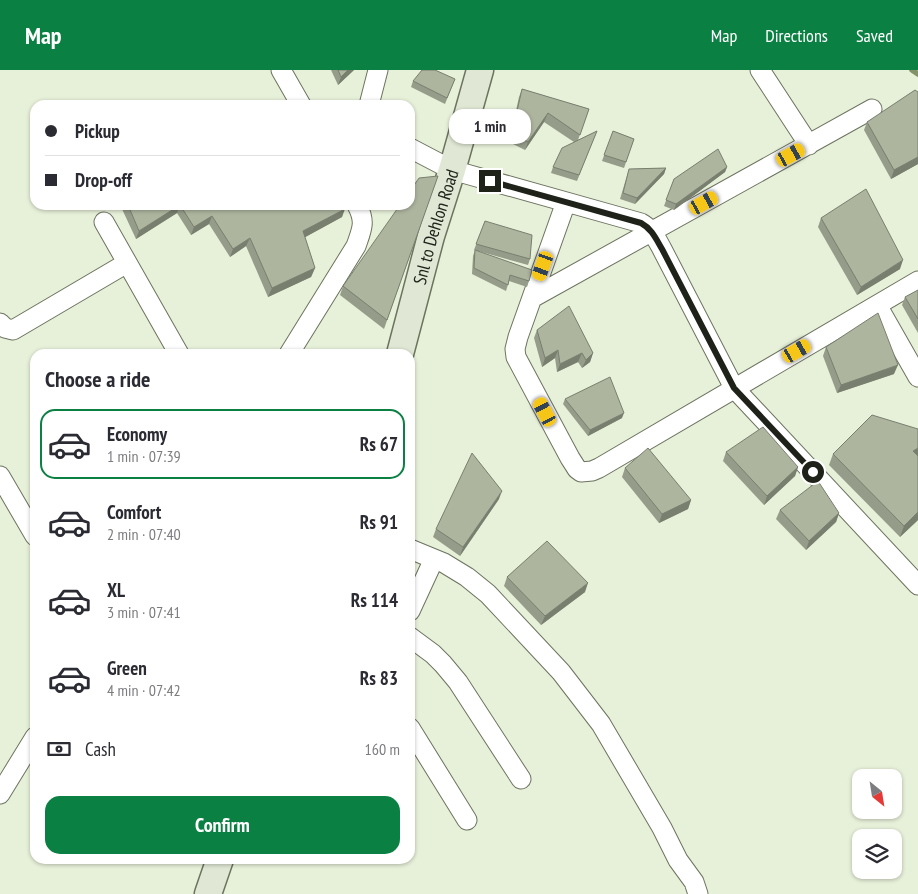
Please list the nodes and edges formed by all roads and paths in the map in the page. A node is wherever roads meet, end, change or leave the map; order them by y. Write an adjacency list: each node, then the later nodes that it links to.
1 (281, 70): 5 (street)
2 (378, 70): 6 (street)
3 (480, 70): 10 (street, Snl to Dehlon Road)
4 (760, 70): 8 (street)
5 (298, 100)
6 (370, 100)
7 (872, 110): 8 (street)
8 (809, 145): 14 (street)
9 (415, 151): 10 (street)
10 (452, 170): 11 (street); 22 (street, Snl to Dehlon Road)
11 (566, 202): 14 (street); 17 (street)
12 (360, 210): 21 (street)
13 (104, 222): 15 (street)
14 (652, 232): 17 (street); 24 (street)
15 (127, 263): 19 (street); 20 (street)
16 (918, 281): 18 (street)
17 (532, 298): 24 (street)
18 (877, 305): 23 (street); 24 (street)
19 (0, 323)
20 (176, 349)
21 (292, 349)
22 (401, 349)
23 (918, 377)
24 (734, 388): 29 (street)
25 (0, 476): 26 (street)
26 (30, 527)
27 (415, 552): 28 (street)
28 (434, 559): 30 (street); 39 (street)
29 (918, 585)
30 (415, 600)
31 (415, 641): 34 (street)
32 (415, 736): 36 (street)
33 (30, 745): 35 (street)
34 (521, 779)
35 (0, 794)
36 (467, 820)
37 (218, 864): 38 (street)
38 (208, 894)
39 (698, 894)

